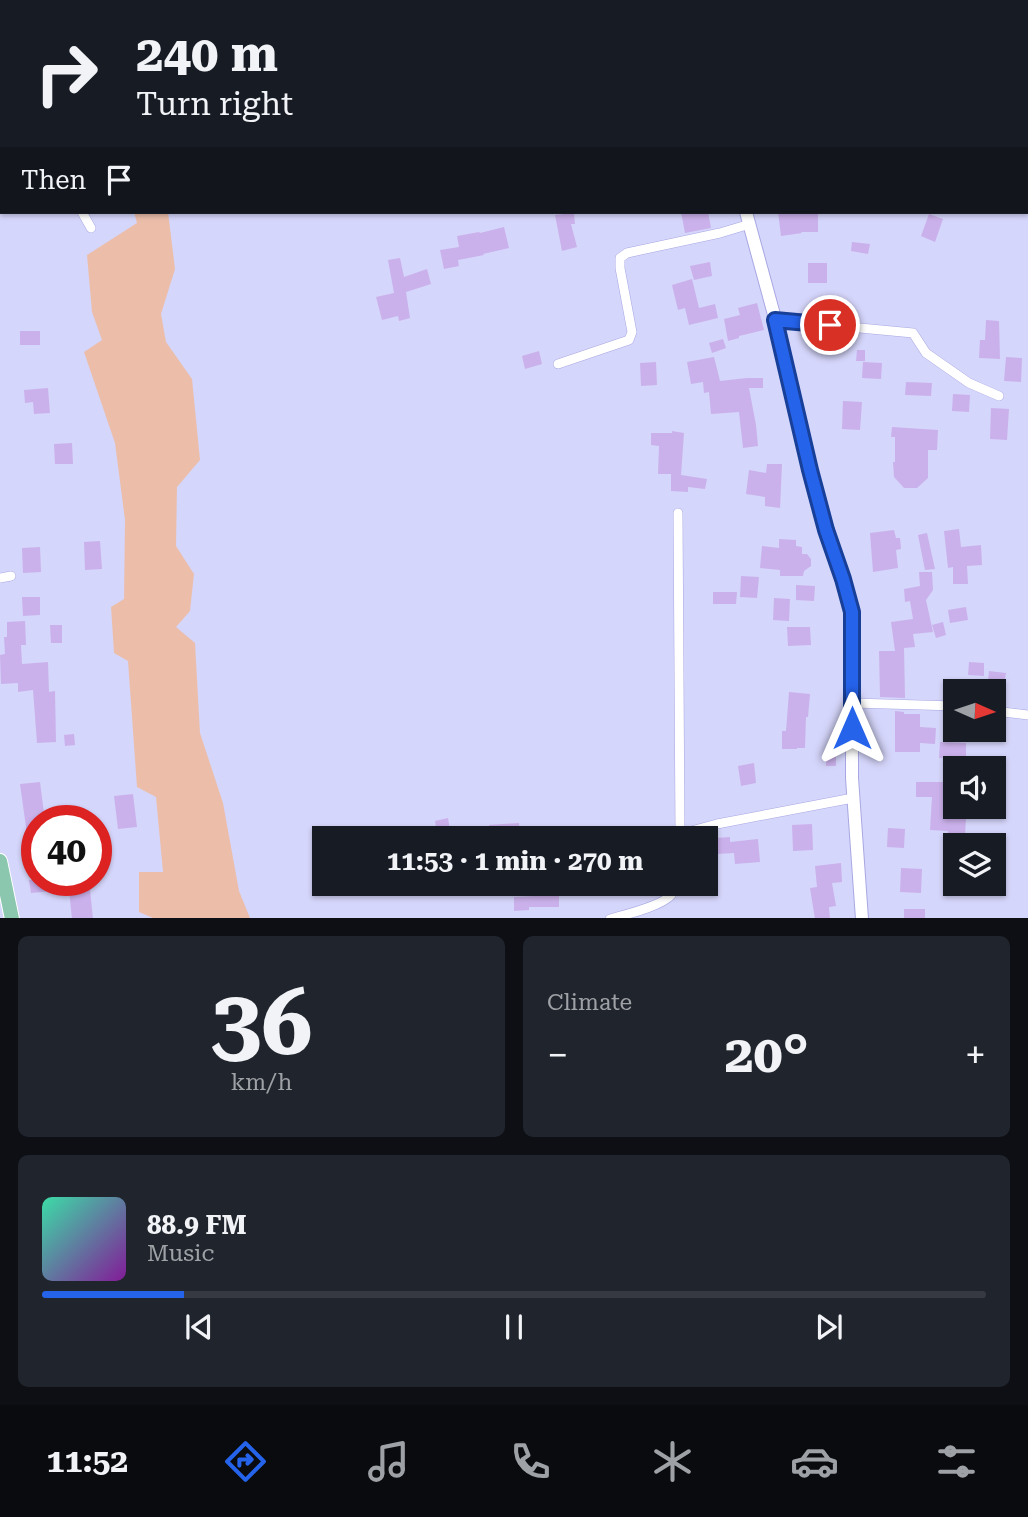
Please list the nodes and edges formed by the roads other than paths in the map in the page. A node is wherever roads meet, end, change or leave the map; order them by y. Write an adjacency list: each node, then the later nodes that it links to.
1 (83, 214): 3 (street)
2 (748, 218): 4 (street); 5 (street)
3 (91, 228)
4 (775, 320): 6 (street); 10 (street)
5 (558, 364)
6 (999, 396)
7 (678, 513): 15 (street)
8 (11, 576): 9 (street)
9 (0, 578)
10 (852, 703): 11 (street); 14 (street)
11 (943, 706)
12 (1006, 712): 13 (street)
13 (1028, 715)
14 (853, 798): 16 (street); 21 (street)
15 (680, 826)
16 (711, 826)
17 (0, 861): 20 (main road)
18 (670, 896): 19 (street)
19 (625, 917)
20 (12, 918)
21 (862, 918)

